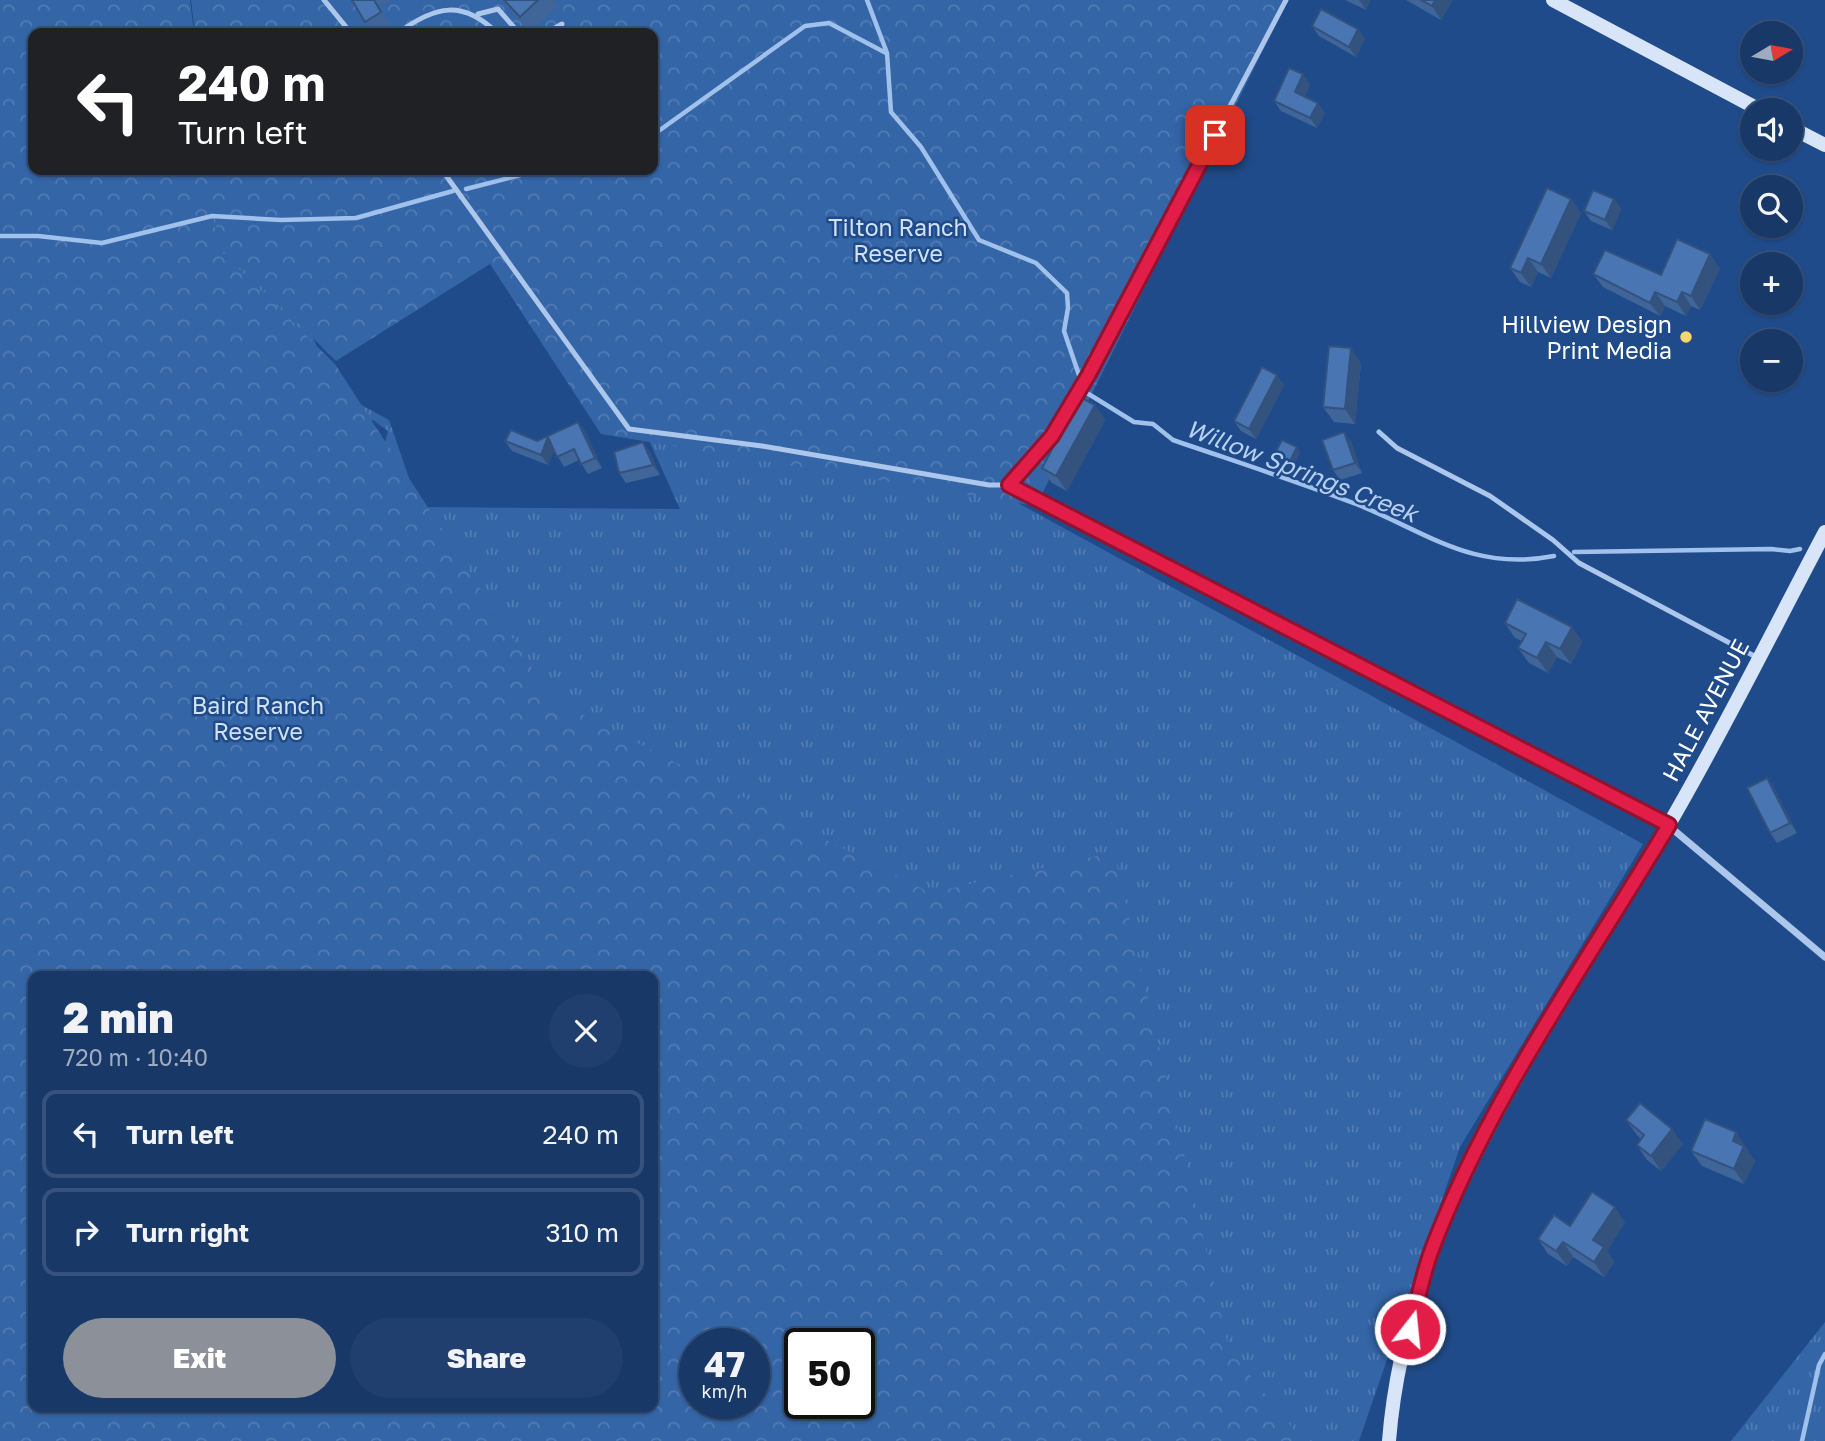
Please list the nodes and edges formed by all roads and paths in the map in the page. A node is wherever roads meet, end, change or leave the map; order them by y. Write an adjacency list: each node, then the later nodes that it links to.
1 (324, 0): 6 (lane)
2 (1286, 0): 16 (lane)
3 (1553, 0): 11 (main road)
4 (478, 14): 7 (lane); 8 (lane); 9 (lane)
5 (562, 24): 10 (lane)
6 (347, 28)
7 (405, 28)
8 (494, 28)
9 (515, 28)
10 (555, 28)
11 (1740, 99)
12 (1803, 134): 13 (main road)
13 (1825, 145)
14 (446, 175): 16 (lane)
15 (1379, 432): 18 (lane)
16 (1009, 485): 19 (lane)
17 (1825, 533): 18 (main road, HALE AVENUE)
18 (1758, 659): 19 (main road, HALE AVENUE)
19 (1669, 825): 20 (street); 21 (main road, HALE AVENUE)
20 (1825, 957)
21 (1389, 1441)

